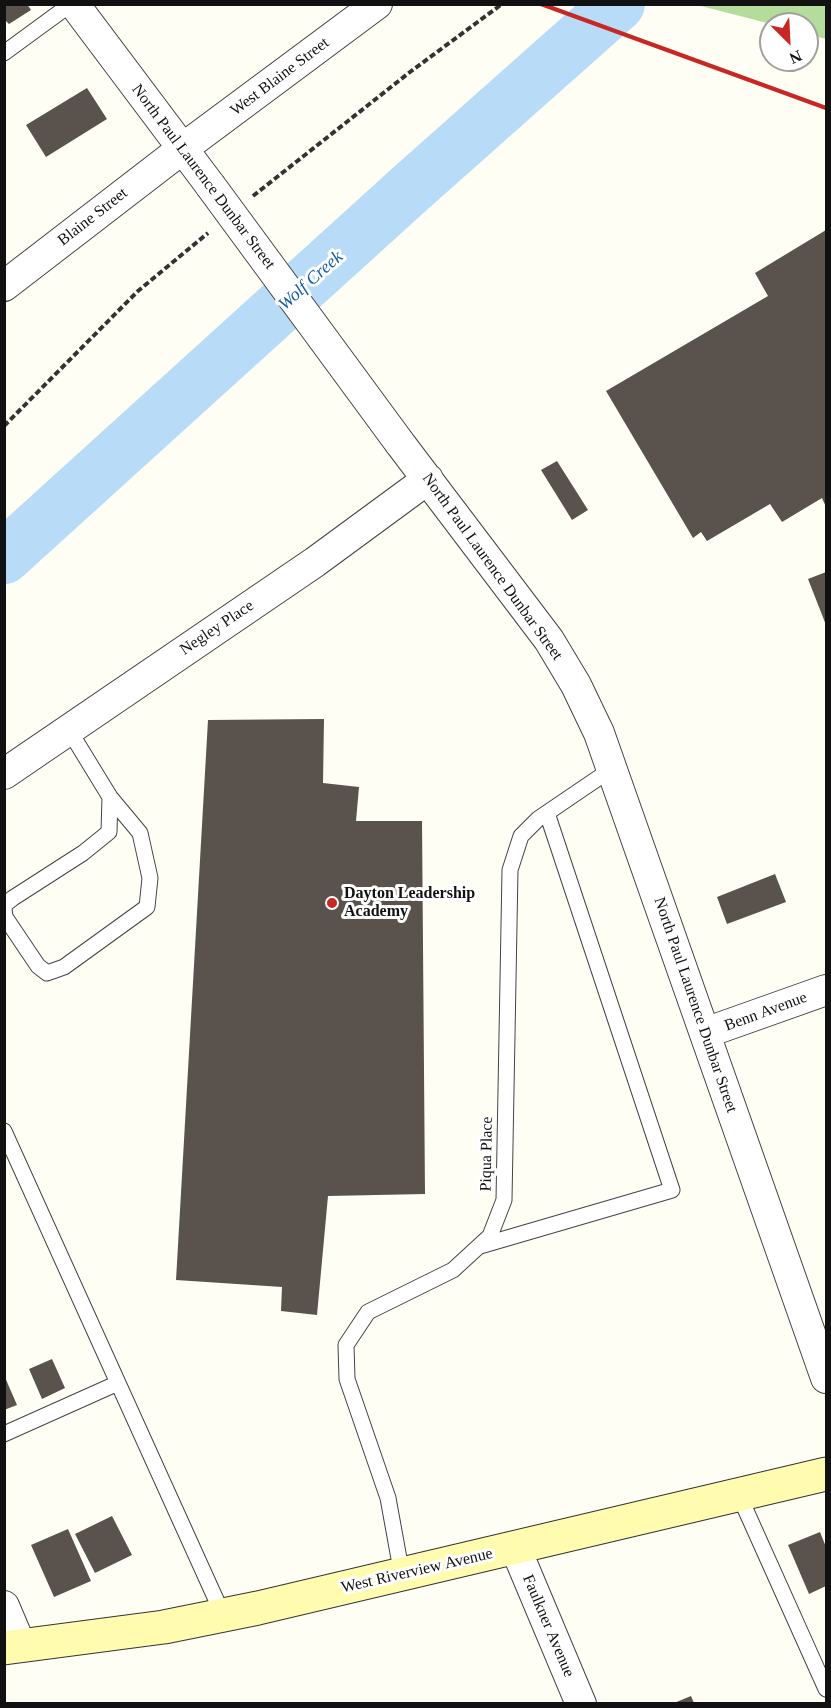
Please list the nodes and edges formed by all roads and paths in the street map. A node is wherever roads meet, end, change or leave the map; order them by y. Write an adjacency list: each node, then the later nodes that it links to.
1 (73, 4): 3 (lane); 4 (street, North Paul Laurence Dunbar Street)
2 (377, 4): 4 (street, West Blaine Street)
3 (4, 53)
4 (182, 149): 5 (street, Blaine Street); 6 (street, North Paul Laurence Dunbar Street, bridge)
5 (4, 286)
6 (428, 479): 7 (street, Negley Place); 8 (street, North Paul Laurence Dunbar Street)
7 (69, 730): 9 (street, Negley Place); 10 (lane)
8 (613, 768): 11 (lane, Piqua Place); 14 (street, North Paul Laurence Dunbar Street)
9 (4, 774)
10 (110, 797): 12 (lane); 12 (lane)
11 (547, 813): 16 (lane, Piqua Place); 16 (lane)
12 (4, 907)
13 (826, 990): 14 (street, Benn Avenue)
14 (705, 1033): 17 (street, North Paul Laurence Dunbar Street)
15 (4, 1131): 18 (lane)
16 (478, 1247): 23 (lane, Piqua Place)
17 (826, 1377)
18 (118, 1383): 19 (lane); 25 (lane)
19 (4, 1434)
20 (826, 1474): 21 (street, West Riverview Avenue)
21 (739, 1495): 22 (street, West Riverview Avenue); 27 (lane)
22 (515, 1547): 23 (street, West Riverview Avenue); 28 (street, Faulkner Avenue)
23 (402, 1575): 25 (street, West Riverview Avenue)
24 (4, 1606): 26 (street)
25 (223, 1615): 26 (street, West Riverview Avenue)
26 (13, 1647)
27 (826, 1689)
28 (581, 1704)

